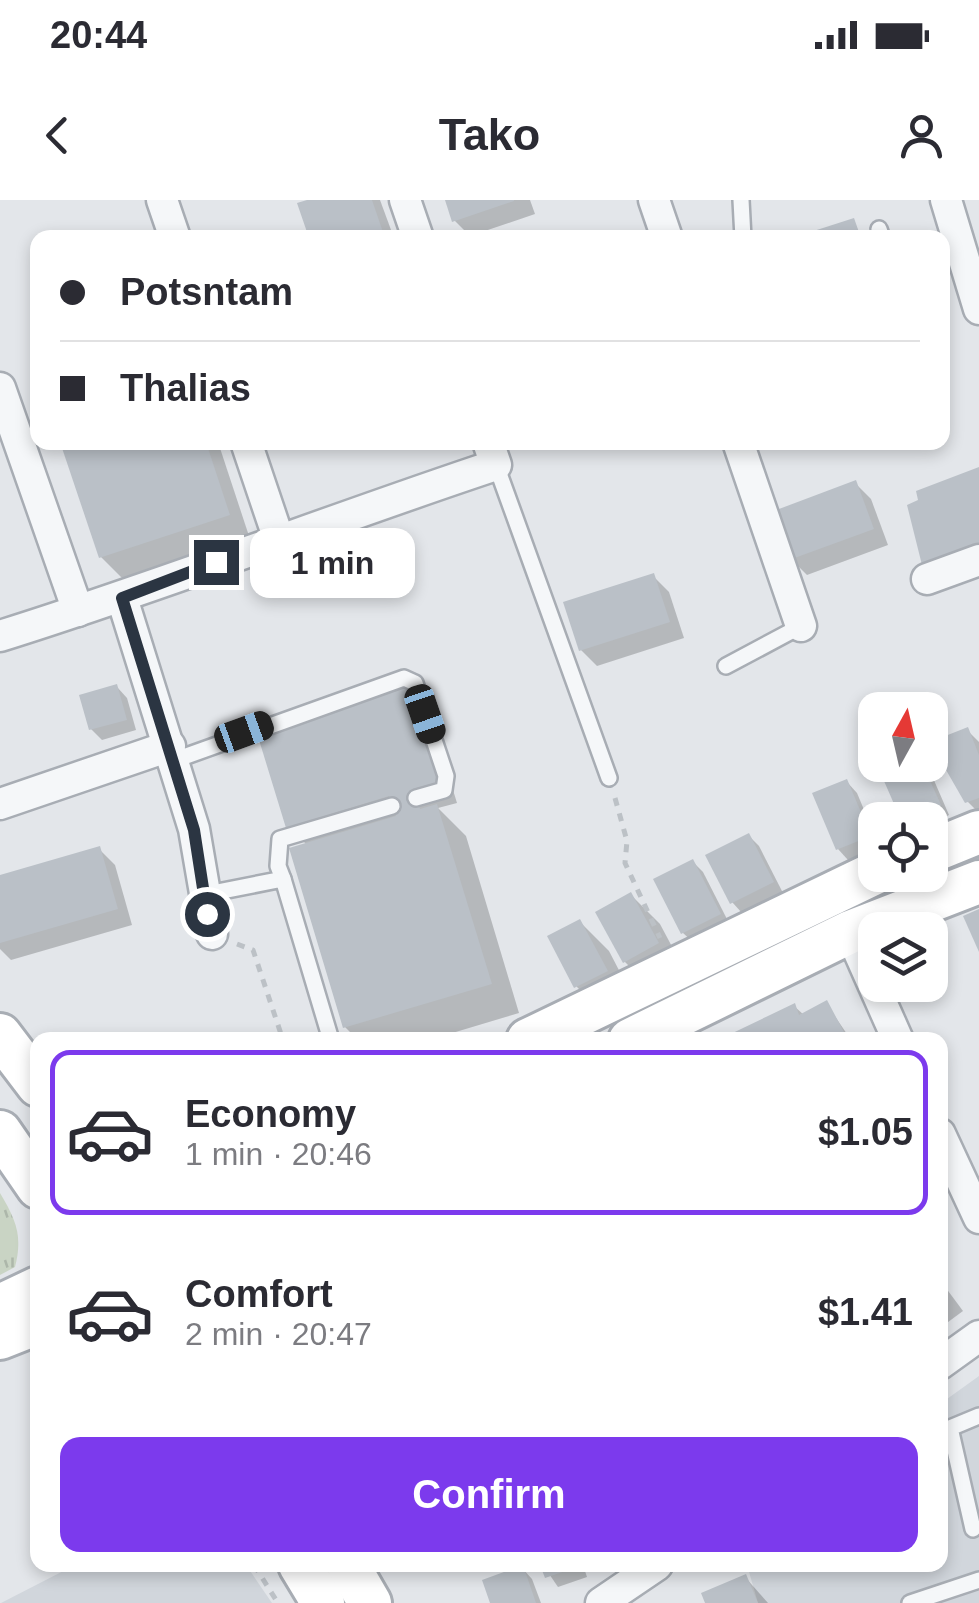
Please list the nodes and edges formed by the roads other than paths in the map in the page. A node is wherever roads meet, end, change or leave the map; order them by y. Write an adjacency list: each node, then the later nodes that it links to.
1 (162, 200): 6 (street)
2 (405, 200): 7 (street)
3 (654, 200): 8 (street)
4 (741, 200): 9 (lane)
5 (946, 200): 10 (street)
6 (172, 230)
7 (415, 230)
8 (664, 230)
9 (743, 230)
10 (979, 308)
11 (0, 388): 19 (street)
12 (249, 450): 15 (street)
13 (741, 450): 20 (street)
14 (492, 454): 15 (street); 24 (lane)
15 (278, 537): 18 (street)
16 (979, 560): 17 (street)
17 (927, 579)
18 (122, 598): 19 (street); 23 (street)
19 (78, 612): 21 (street)
20 (801, 626): 22 (lane)
21 (0, 636)
22 (726, 666)
23 (172, 753): 25 (lane); 26 (street); 33 (street)
24 (609, 778)
25 (416, 798)
26 (0, 804)
27 (392, 806): 30 (lane)
28 (979, 832): 29 (main road)
29 (948, 845)
30 (283, 879): 33 (lane); 36 (lane)
31 (858, 881): 37 (main road)
32 (979, 882): 34 (main road)
33 (202, 895): 35 (street)
34 (850, 932): 38 (main road); 39 (street)
35 (212, 934)
36 (329, 1032)
37 (544, 1032)
38 (646, 1032)
39 (894, 1032)
40 (0, 1035): 41 (main road)
41 (30, 1074)
42 (0, 1132): 44 (main road)
43 (948, 1151): 45 (street)
44 (30, 1175)
45 (979, 1218)
46 (30, 1292): 47 (main road)
47 (0, 1306)
48 (30, 1326): 50 (main road)
49 (979, 1336): 51 (street)
50 (0, 1338)
51 (948, 1358)
52 (979, 1416): 53 (lane)
53 (972, 1529)
54 (304, 1572): 58 (main road)
55 (352, 1572): 59 (main road)
56 (979, 1580): 61 (lane)
57 (650, 1581): 60 (street)
58 (323, 1603)
59 (370, 1603)
60 (601, 1603)
61 (910, 1603)

